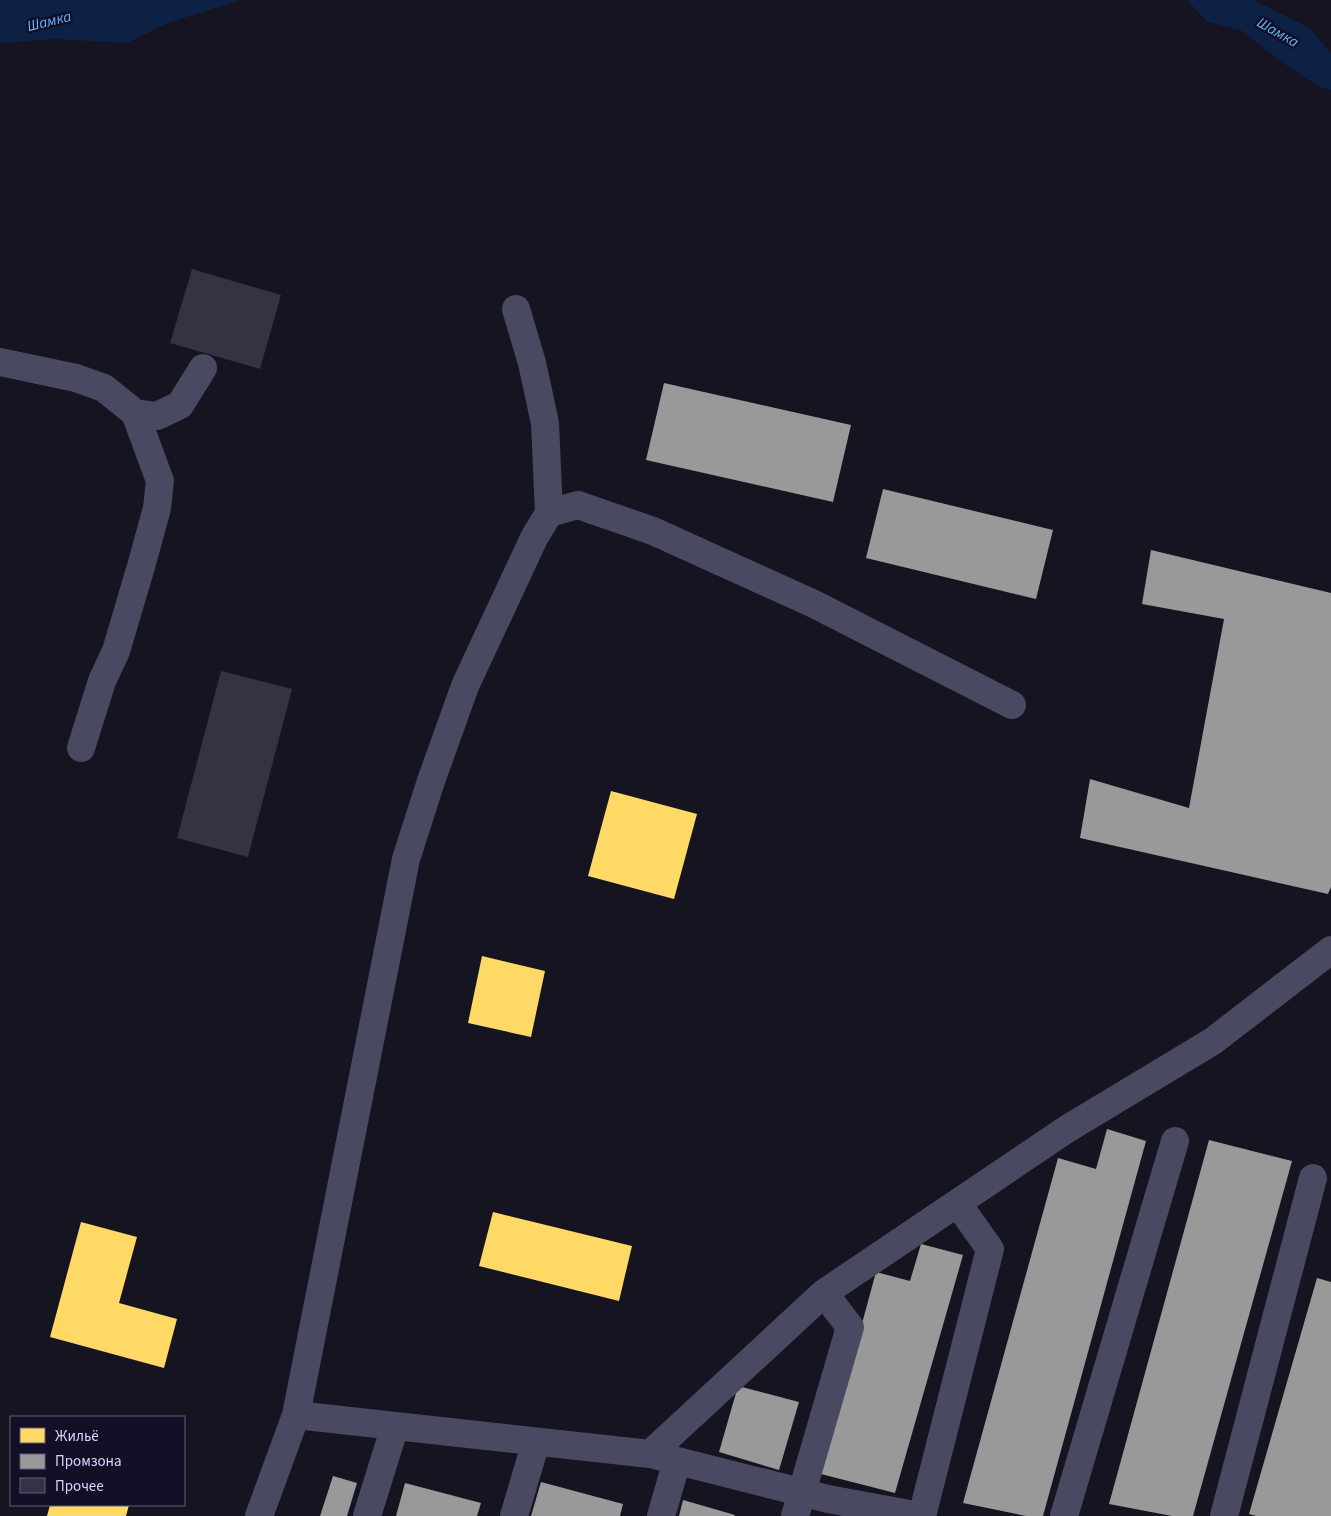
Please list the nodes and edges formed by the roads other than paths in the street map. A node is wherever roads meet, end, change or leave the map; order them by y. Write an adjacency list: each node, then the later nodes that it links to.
1 (516, 310): 5 (lane)
2 (0, 362): 4 (lane)
3 (203, 368): 4 (lane)
4 (135, 413): 7 (lane)
5 (550, 513): 6 (lane); 13 (lane)
6 (1012, 705)
7 (81, 748)
8 (1331, 950): 11 (lane)
9 (1175, 1141): 24 (lane)
10 (1314, 1178): 25 (lane)
11 (958, 1204): 12 (lane); 23 (lane)
12 (824, 1293): 16 (lane); 18 (lane)
13 (296, 1415): 14 (lane); 19 (lane)
14 (394, 1426): 15 (lane); 20 (lane)
15 (536, 1442): 16 (lane); 21 (lane)
16 (650, 1454): 17 (lane)
17 (677, 1462): 18 (lane); 22 (lane)
18 (798, 1504): 23 (lane)
19 (259, 1516)
20 (367, 1516)
21 (514, 1516)
22 (661, 1516)
23 (921, 1516)
24 (1064, 1516)
25 (1224, 1516)

